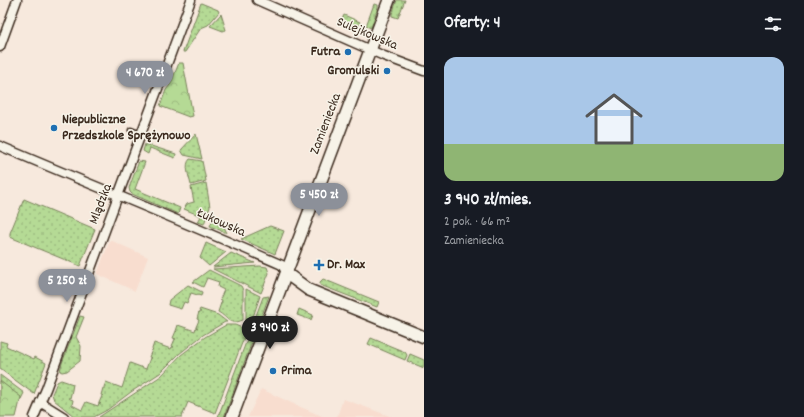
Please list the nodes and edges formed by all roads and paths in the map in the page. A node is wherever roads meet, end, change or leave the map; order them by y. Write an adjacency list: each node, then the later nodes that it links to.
1 (17, 0): 5 (street)
2 (191, 0): 9 (street, Mlądzka)
3 (257, 0): 6 (street, Sulejkowska)
4 (389, 0): 6 (street, Zamieniecka)
5 (0, 46)
6 (370, 50): 7 (street, Sulejkowska); 12 (street, Zamieniecka)
7 (424, 71)
8 (131, 130): 9 (lane)
9 (141, 134): 11 (street, Mlądzka)
10 (0, 146): 11 (street, Łukowska)
11 (118, 196): 12 (street, Łukowska); 14 (street, Mlądzka)
12 (287, 274): 13 (street, Łukowska); 17 (street, Zamieniecka)
13 (424, 337)
14 (40, 402): 15 (street, Mlądzka); 16 (street)
15 (34, 417)
16 (64, 417)
17 (232, 417)

